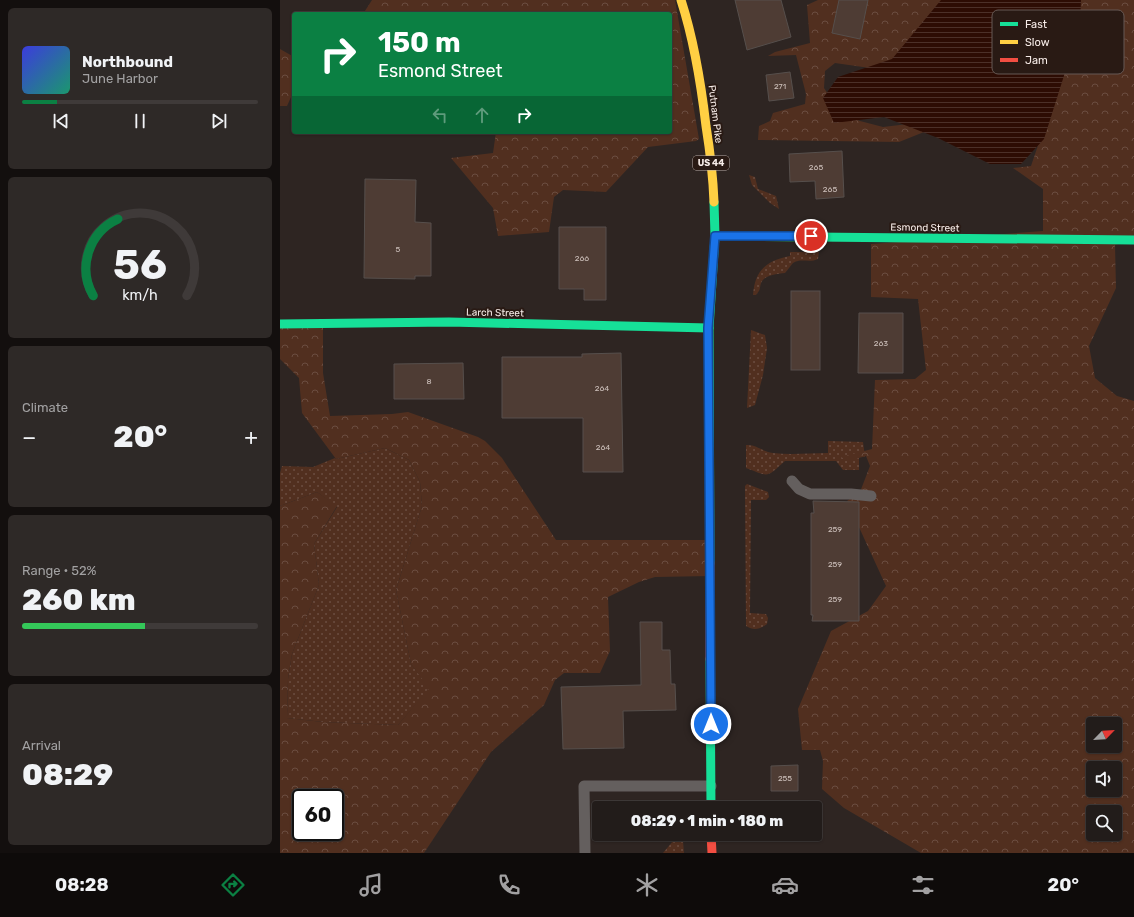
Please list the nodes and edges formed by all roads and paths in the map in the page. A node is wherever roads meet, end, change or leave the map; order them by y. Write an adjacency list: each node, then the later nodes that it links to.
1 (681, 0): 2 (main road, Putnam Pike / US 44)
2 (715, 236): 3 (main road, Esmond Street); 5 (main road, Putnam Pike / US 44)
3 (1134, 240)
4 (280, 324): 5 (main road, Larch Street)
5 (708, 328): 8 (main road, Putnam Pike / US 44)
6 (792, 481): 7 (lane)
7 (871, 496)
8 (711, 786): 9 (main road, Putnam Pike / US 44); 11 (lane)
9 (711, 801)
10 (711, 841): 12 (main road)
11 (585, 853)
12 (712, 853)

